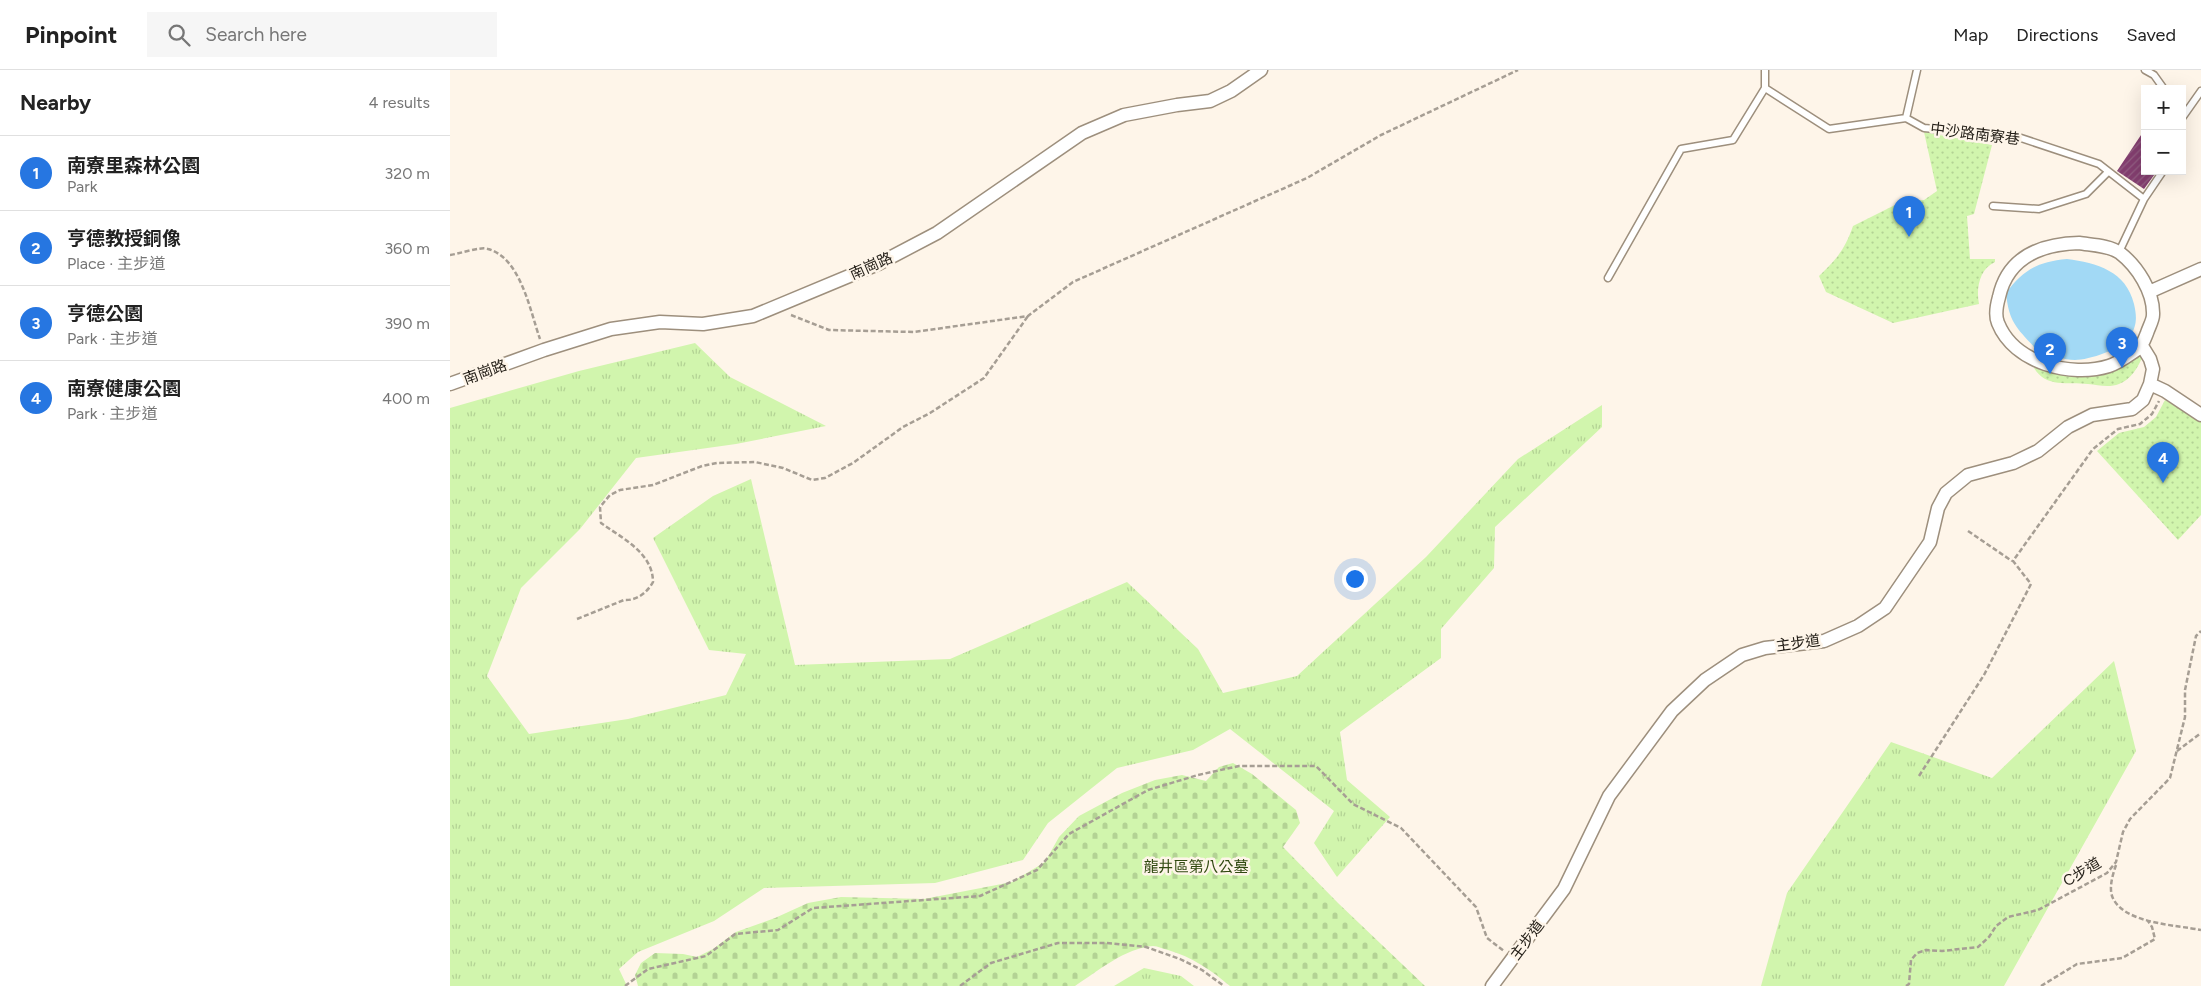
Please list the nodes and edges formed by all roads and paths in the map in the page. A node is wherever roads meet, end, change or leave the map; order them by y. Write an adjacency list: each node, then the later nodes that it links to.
1 (1261, 70): 20 (street, 南崗路)
2 (1518, 70): 21 (path)
3 (1765, 70): 7 (lane)
4 (1917, 70): 10 (lane)
5 (2145, 70): 6 (lane)
6 (2161, 85)
7 (1765, 88): 10 (lane); 18 (lane)
8 (2201, 91): 9 (lane)
9 (2186, 112)
10 (1906, 118): 11 (lane, 中沙路南寮巷)
11 (2108, 172): 13 (lane, 中沙路南寮巷); 14 (lane)
12 (2160, 175): 13 (lane)
13 (2144, 199): 15 (lane)
14 (1994, 206)
15 (2119, 252): 19 (street); 22 (street)
16 (450, 255): 23 (path)
17 (2201, 269): 19 (street)
18 (1608, 278)
19 (2149, 292): 22 (street)
20 (772, 308): 21 (path); 23 (street, 南崗路)
21 (1028, 316): 30 (path)
22 (2142, 346): 25 (street)
23 (544, 350): 24 (street, 南崗路)
24 (450, 384)
25 (2150, 384): 26 (street); 38 (street, 主步道)
26 (2165, 391): 27 (street); 29 (path)
27 (2201, 414)
28 (1968, 531): 29 (path)
29 (2013, 561): 34 (path)
30 (577, 619)
31 (2201, 630): 33 (path, C步道)
32 (2201, 733): 33 (path)
33 (2176, 752): 35 (path, C步道)
34 (1919, 776)
35 (2116, 862): 36 (path); 43 (path, C步道)
36 (2148, 921): 37 (path); 44 (path)
37 (2201, 930)
38 (1514, 958): 39 (path); 42 (street, 主步道)
39 (625, 986)
40 (960, 986): 41 (path)
41 (1224, 986)
42 (1492, 986)
43 (1906, 986)
44 (2041, 986)

